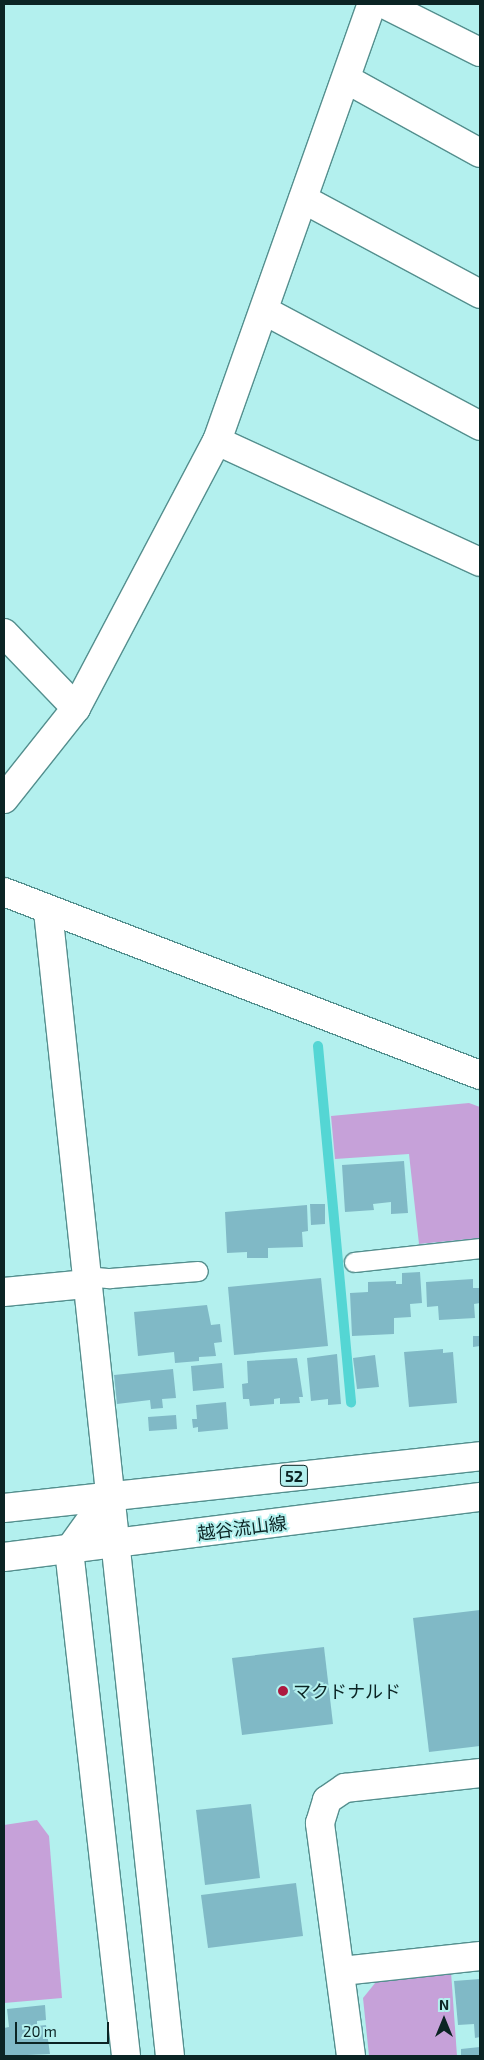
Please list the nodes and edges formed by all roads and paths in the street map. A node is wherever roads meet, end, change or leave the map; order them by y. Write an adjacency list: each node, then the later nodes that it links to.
1 (372, 4): 4 (street)
2 (384, 4): 3 (street)
3 (480, 52)
4 (346, 80): 5 (street); 6 (street)
5 (480, 153)
6 (303, 199): 7 (street); 8 (street)
7 (480, 294)
8 (265, 311): 9 (street); 10 (street)
9 (480, 426)
10 (217, 441): 11 (street); 13 (street)
11 (480, 562)
12 (4, 633): 13 (street)
13 (76, 708): 14 (street)
14 (4, 799)
15 (4, 892): 16 (street)
16 (48, 911): 17 (street); 21 (street)
17 (480, 1075)
18 (480, 1248): 19 (lane)
19 (354, 1262)
20 (198, 1271): 21 (lane)
21 (85, 1280): 22 (street); 24 (street)
22 (4, 1292)
23 (480, 1456): 24 (street, 52)
24 (108, 1496): 26 (street, 52); 27 (street); 28 (street)
25 (480, 1497): 27 (street, 越谷流山線)
26 (4, 1508)
27 (114, 1545): 28 (street, 越谷流山線); 34 (street)
28 (69, 1550): 29 (street, 越谷流山線); 33 (street)
29 (4, 1557)
30 (480, 1773): 32 (street)
31 (480, 1956): 32 (street)
32 (342, 1971): 35 (street)
33 (126, 2056)
34 (170, 2056)
35 (352, 2056)

